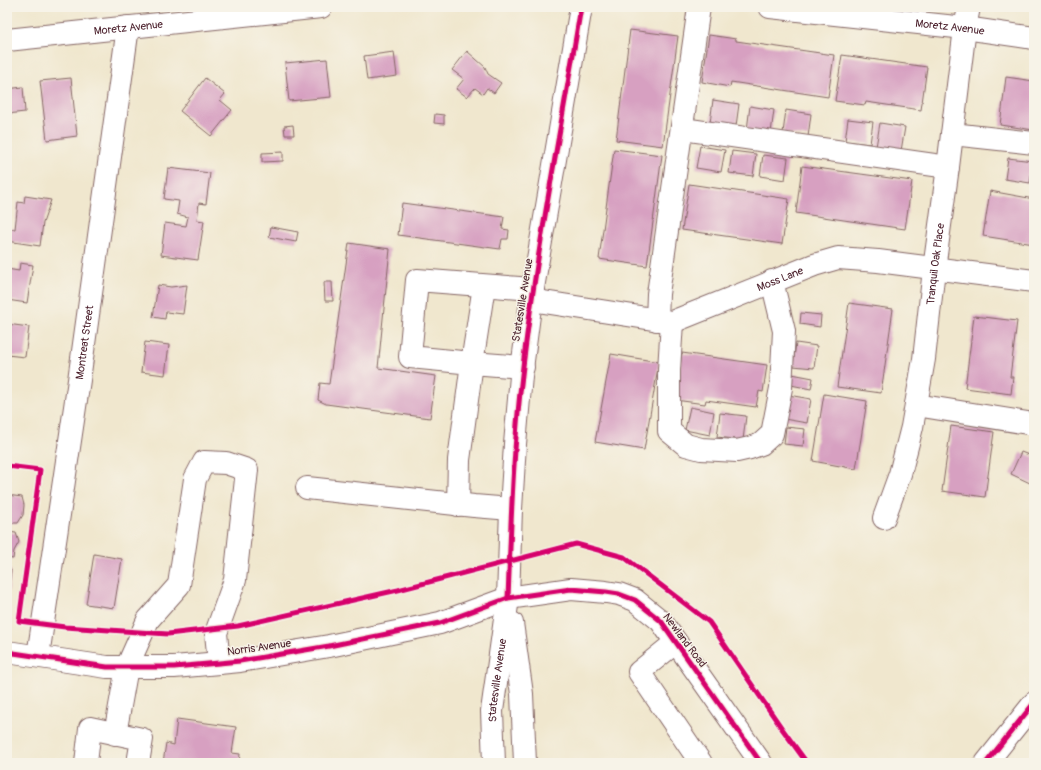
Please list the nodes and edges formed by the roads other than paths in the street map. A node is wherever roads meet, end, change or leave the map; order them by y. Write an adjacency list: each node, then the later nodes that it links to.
1 (321, 7): 6 (street, Moretz Avenue)
2 (581, 7): 17 (street, Statesville Avenue)
3 (699, 7): 9 (street)
4 (770, 7): 5 (street, Moretz Avenue)
5 (967, 17): 7 (street, Moretz Avenue); 10 (street, Tranquil Oak Place)
6 (128, 27): 8 (street, Moretz Avenue); 30 (street, Montreat Street)
7 (1034, 38)
8 (7, 40)
9 (682, 129): 12 (street); 18 (street)
10 (952, 134): 11 (street); 12 (street, Tranquil Oak Place)
11 (1034, 143)
12 (948, 167): 13 (street, Tranquil Oak Place)
13 (934, 269): 14 (street, Moss Lane); 15 (street, Moss Lane); 21 (street, Tranquil Oak Place)
14 (772, 281): 18 (street, Moss Lane); 18 (street)
15 (1034, 281)
16 (484, 286): 17 (street); 19 (street); 19 (street)
17 (532, 294): 18 (street); 20 (street, Statesville Avenue)
18 (664, 321)
19 (472, 363): 20 (street); 24 (street)
20 (523, 367): 25 (street, Statesville Avenue)
21 (916, 405): 22 (street); 26 (street, Tranquil Oak Place)
22 (1034, 424)
23 (307, 488): 24 (street)
24 (458, 505): 25 (street)
25 (511, 509): 27 (street, Statesville Avenue)
26 (884, 518)
27 (508, 598): 28 (street, Newland Road); 31 (street, Norris Avenue); 37 (street, Statesville Avenue); 38 (street, Statesville Avenue)
28 (676, 642): 39 (street); 40 (street, Newland Road)
29 (7, 652): 30 (street, Norris Avenue)
30 (38, 656): 32 (street, Norris Avenue)
31 (219, 663): 32 (street, Norris Avenue); 32 (street)
32 (127, 667): 34 (street)
33 (1031, 714): 41 (street)
34 (115, 734): 35 (street); 36 (street)
35 (86, 763)
36 (138, 763)
37 (494, 763)
38 (525, 763)
39 (701, 763)
40 (761, 763)
41 (986, 763)

